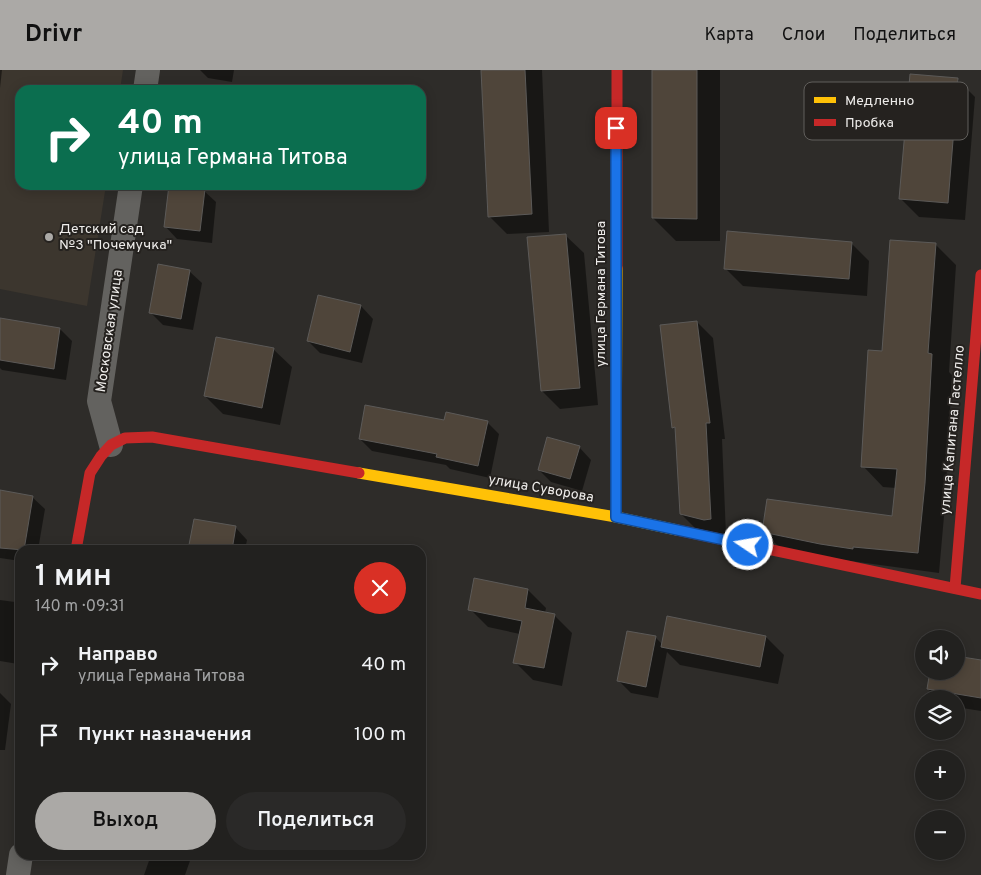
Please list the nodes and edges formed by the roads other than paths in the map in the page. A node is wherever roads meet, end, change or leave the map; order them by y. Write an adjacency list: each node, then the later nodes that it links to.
1 (148, 70): 3 (street)
2 (617, 70): 7 (street, улица Германа Титова)
3 (146, 85)
4 (130, 190): 6 (street, Московская улица)
5 (981, 275): 9 (street, улица Капитана Гастелло)
6 (111, 445): 7 (street, улица Суворова); 8 (street)
7 (616, 517): 9 (street, улица Суворова)
8 (77, 545)
9 (955, 588): 10 (street, улица Суворова)
10 (981, 594)
11 (20, 860): 12 (street)
12 (18, 875)

